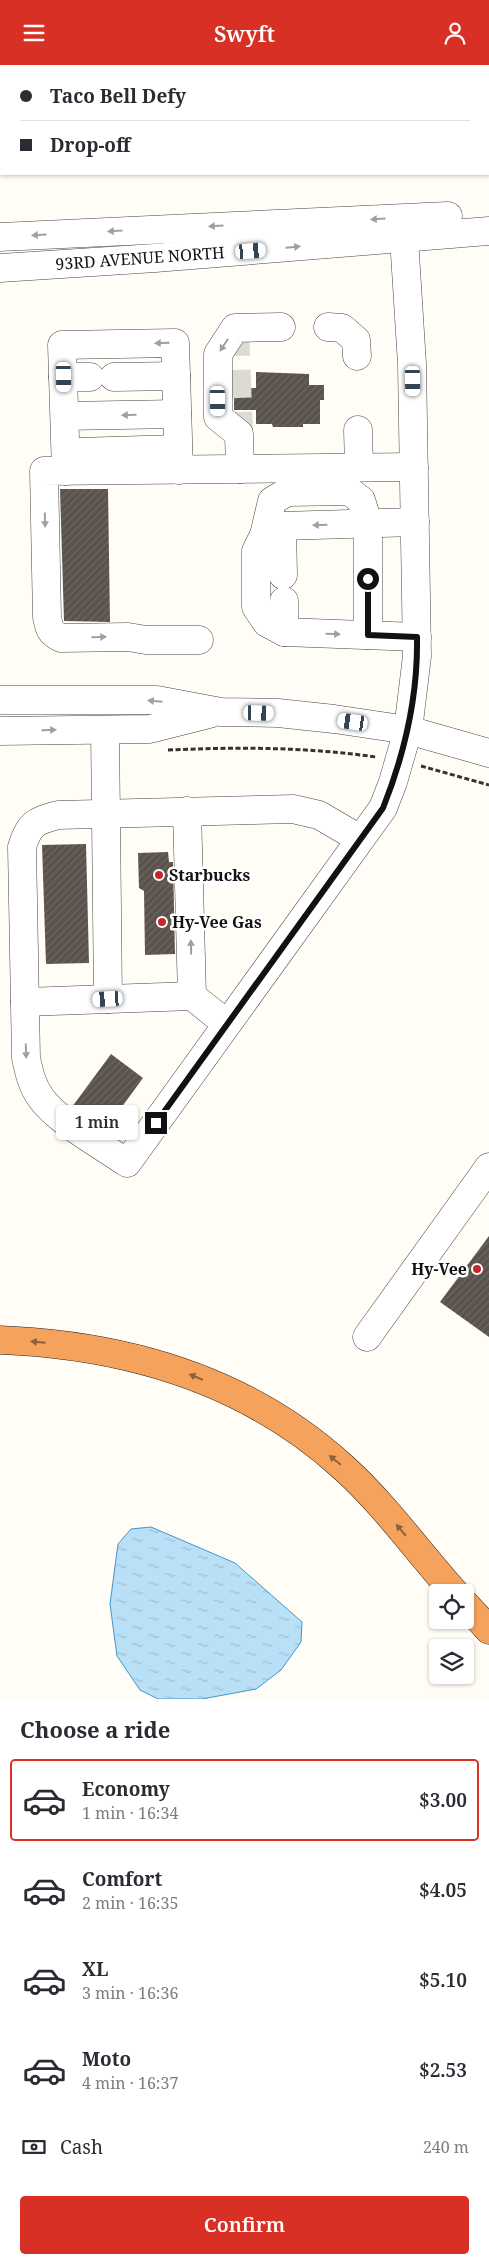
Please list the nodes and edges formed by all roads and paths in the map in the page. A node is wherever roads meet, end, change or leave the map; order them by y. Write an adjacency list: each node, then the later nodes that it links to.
1 (489, 215): 3 (street, 93RD AVENUE NORTH, one-way to 3)
2 (489, 231): 4 (street, 93RD AVENUE NORTH)
3 (0, 237)
4 (404, 237): 5 (street, 93RD AVENUE NORTH, one-way to 4); 17 (street)
5 (0, 268)
6 (281, 327): 18 (street, one-way to 18)
7 (328, 327): 8 (street)
8 (357, 356)
9 (176, 375): 10 (street); 10 (street, one-way to 10); 11 (street)
10 (89, 377): 12 (street)
11 (177, 414): 12 (street, one-way to 12); 14 (street)
12 (65, 416): 15 (street)
13 (358, 430): 16 (street)
14 (178, 459): 15 (street); 18 (street)
15 (59, 465): 25 (street, one-way to 25)
16 (360, 467): 17 (street); 18 (street)
17 (414, 467): 19 (street)
18 (240, 469)
19 (415, 521): 20 (street); 24 (street)
20 (368, 523): 21 (street, one-way to 21); 23 (street)
21 (273, 530): 22 (street); 22 (street)
22 (284, 632): 23 (street, one-way to 23)
23 (368, 635): 24 (street)
24 (417, 637): 29 (street)
25 (199, 639)
26 (0, 699): 27 (street, one-way to 26)
27 (221, 711): 28 (street); 29 (street)
28 (105, 729): 30 (street, one-way to 28); 36 (street)
29 (408, 730): 32 (street); 33 (street)
30 (0, 731)
31 (162, 750): 33 (path)
32 (489, 753)
33 (399, 760): 34 (path); 37 (street)
34 (489, 785)
35 (187, 811): 36 (street); 37 (street); 38 (street, one-way to 35)
36 (105, 815): 39 (street); 40 (street)
37 (360, 839): 41 (street)
38 (192, 996): 39 (street); 41 (street)
39 (108, 999): 40 (street)
40 (25, 1002): 41 (street, one-way to 41)
41 (227, 1024)
42 (489, 1167): 43 (street)
43 (367, 1337)
44 (0, 1340): 45 (highway, one-way to 44)
45 (447, 1584)
46 (474, 1614): 47 (highway)
47 (489, 1630)

